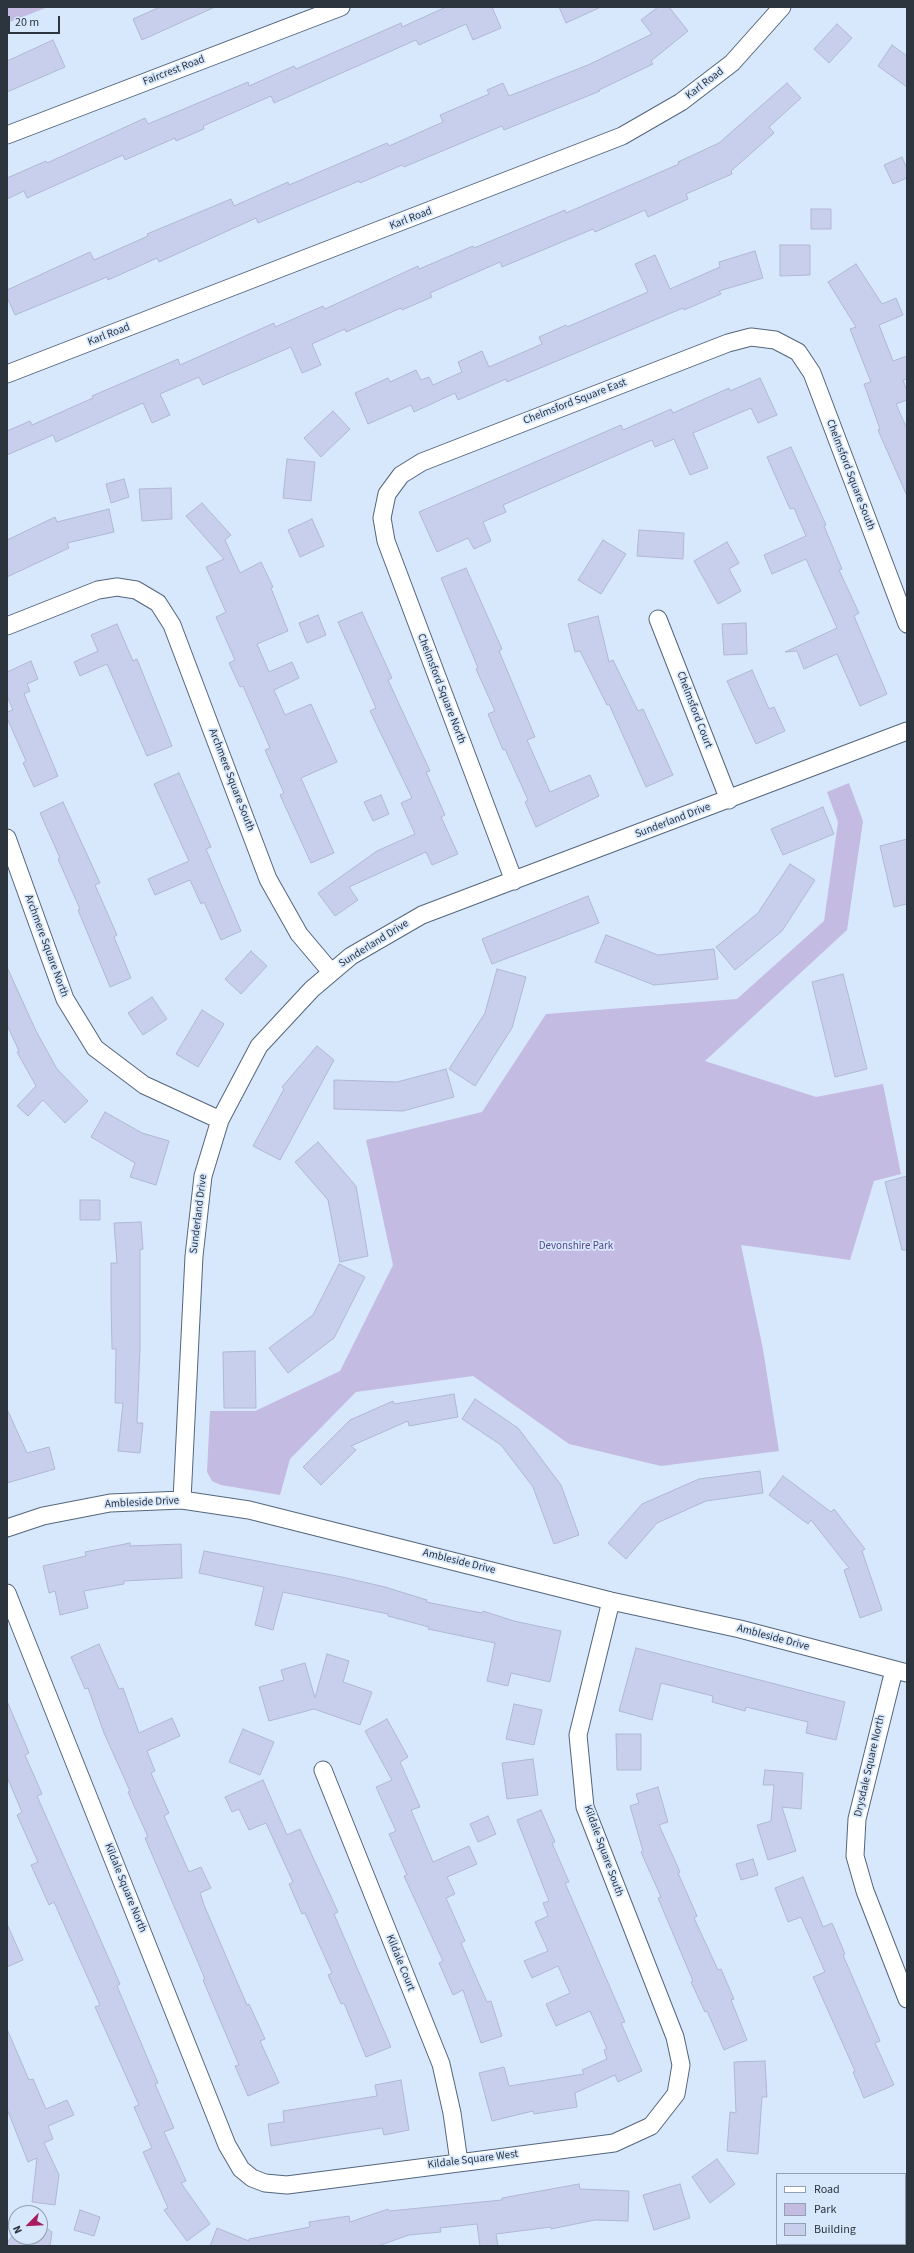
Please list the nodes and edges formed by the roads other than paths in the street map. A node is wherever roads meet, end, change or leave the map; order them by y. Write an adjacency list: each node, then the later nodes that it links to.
1 (341, 7): 3 (street, Faircrest Road)
2 (782, 7): 5 (street, Karl Road)
3 (7, 135)
4 (775, 340): 6 (street, Chelmsford Square East); 8 (street, Chelmsford Square South)
5 (7, 374)
6 (387, 494): 13 (street, Chelmsford Square North)
7 (658, 619): 11 (street, Chelmsford Court)
8 (907, 624)
9 (7, 626): 14 (street, Archmere Square South)
10 (907, 732): 11 (street, Sunderland Drive)
11 (729, 800): 13 (street, Sunderland Drive)
12 (7, 838): 15 (street, Archmere Square North)
13 (514, 881): 14 (street, Sunderland Drive)
14 (330, 972): 15 (street, Sunderland Drive)
15 (220, 1120): 16 (street, Sunderland Drive)
16 (182, 1500): 17 (street, Ambleside Drive); 19 (street, Ambleside Drive)
17 (7, 1528)
18 (7, 1593): 25 (street, Kildale Square North)
19 (611, 1601): 20 (street, Ambleside Drive); 23 (street, Kildale Square South)
20 (900, 1671): 22 (street, Drysdale Square North)
21 (324, 1770): 24 (street, Kildale Court)
22 (907, 1999)
23 (676, 2094): 24 (street, Kildale Square West)
24 (459, 2162): 25 (street, Kildale Square West)
25 (252, 2178)

